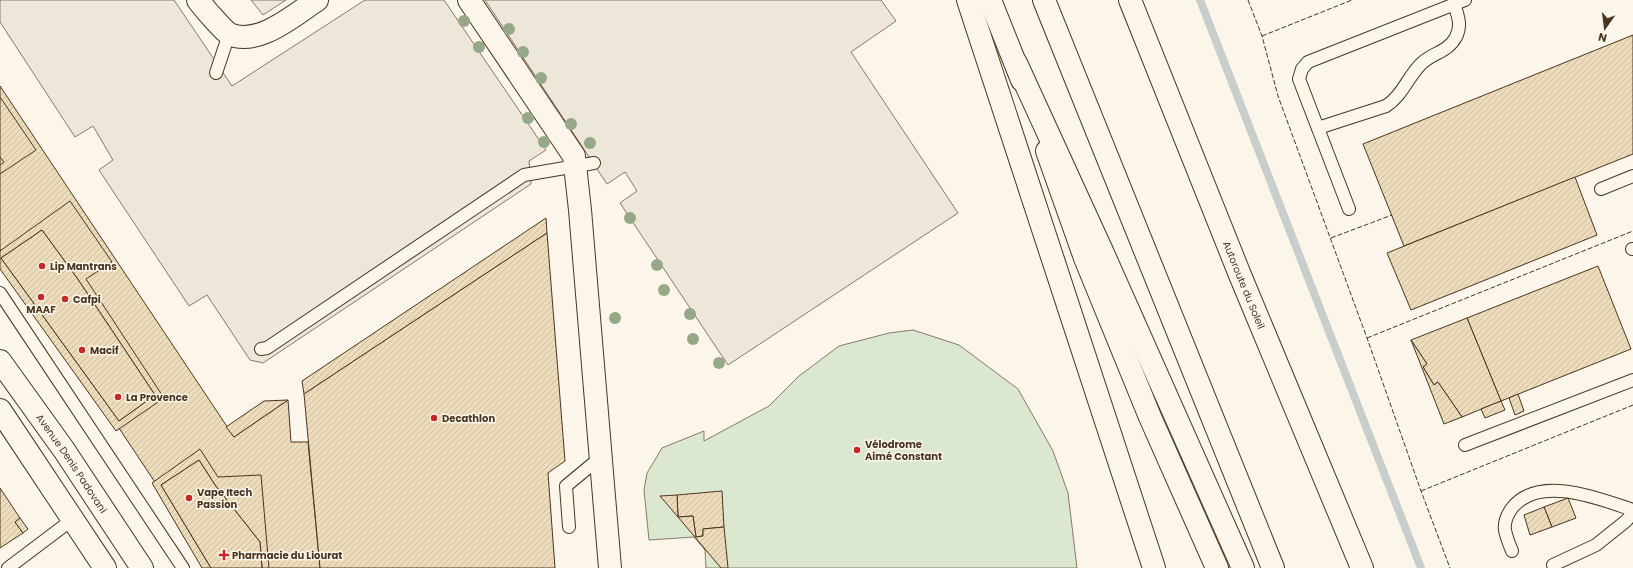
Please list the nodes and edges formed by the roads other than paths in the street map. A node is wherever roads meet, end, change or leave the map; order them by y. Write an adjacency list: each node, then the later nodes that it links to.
1 (198, 0): 9 (main road)
2 (317, 0): 9 (main road)
3 (470, 0): 13 (main road)
4 (968, 0): 35 (main road)
5 (990, 0): 10 (main road)
6 (1044, 0): 38 (main road)
7 (1130, 0): 39 (main road, Autoroute du Soleil)
8 (1459, 2): 12 (lane); 12 (lane)
9 (229, 34): 11 (lane)
10 (1016, 63): 36 (main road); 37 (main road)
11 (216, 73)
12 (1318, 128): 16 (lane)
13 (585, 165): 18 (lane); 23 (main road)
14 (1633, 176): 15 (lane)
15 (1600, 189)
16 (1349, 209)
17 (0, 293): 33 (lane)
18 (262, 349)
19 (0, 361): 32 (main road, Avenue Denis Padovani)
20 (1633, 380): 22 (lane)
21 (0, 410): 26 (main road)
22 (1465, 445)
23 (601, 457): 27 (lane); 34 (main road)
24 (1633, 510): 28 (lane)
25 (1633, 513): 29 (lane)
26 (73, 519): 30 (lane); 31 (main road)
27 (569, 528)
28 (1512, 551)
29 (1553, 566)
30 (8, 568)
31 (105, 568)
32 (142, 568)
33 (183, 568)
34 (610, 568)
35 (1154, 568)
36 (1217, 568)
37 (1243, 568)
38 (1273, 568)
39 (1362, 568)

